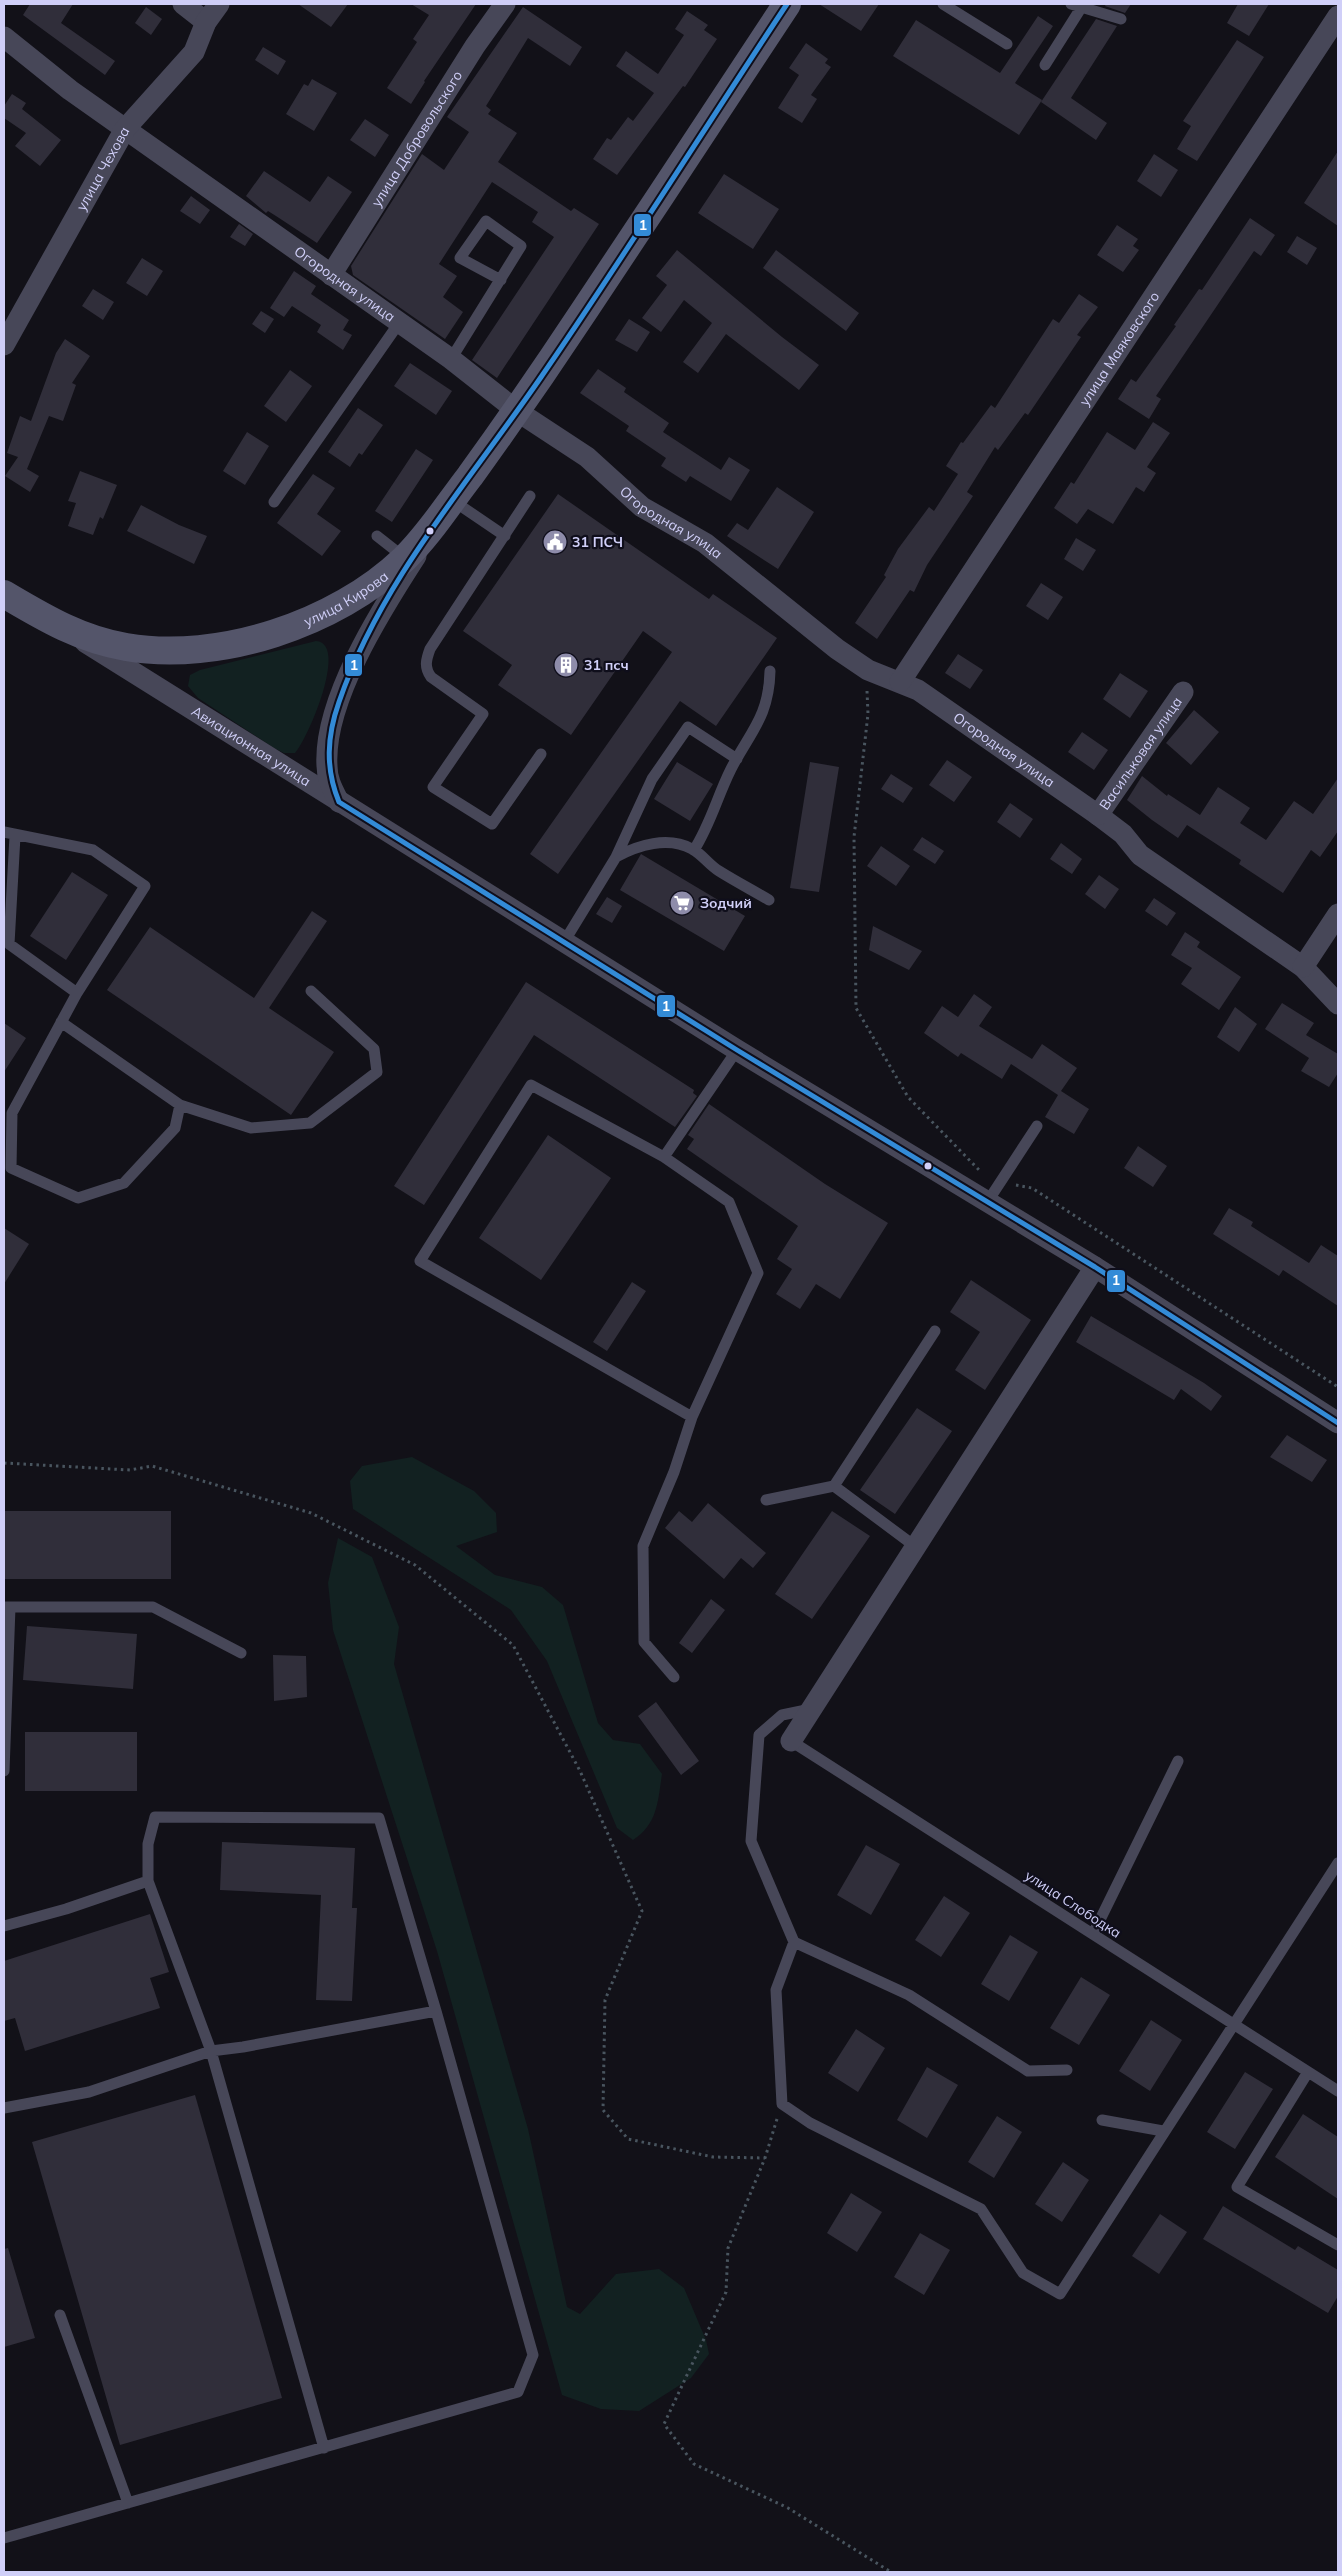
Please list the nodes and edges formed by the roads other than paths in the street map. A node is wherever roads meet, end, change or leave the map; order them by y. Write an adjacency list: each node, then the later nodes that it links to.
1 (183, 4): 9 (street)
2 (219, 4): 9 (street, улица Чехова)
3 (505, 4): 14 (street, улица Добровольского)
4 (787, 4): 19 (main road, улица Кирова)
5 (943, 4): 11 (lane)
6 (1076, 6): 8 (lane); 12 (lane)
7 (1338, 16): 29 (street, улица Маяковского)
8 (1121, 19)
9 (206, 22): 13 (street, улица Чехова)
10 (4, 37): 13 (street, Огородная улица)
11 (1007, 44)
12 (1045, 65)
13 (125, 129): 14 (street, Огородная улица); 17 (street, улица Чехова)
14 (331, 275): 16 (street, Огородная улица)
15 (501, 280): 15 (lane); 18 (lane)
16 (399, 323): 18 (street, Огородная улица); 22 (lane)
17 (4, 345)
18 (451, 359): 19 (street, Огородная улица)
19 (517, 411): 21 (main road, улица Кирова); 29 (street, Огородная улица)
20 (530, 496): 24 (lane)
21 (452, 500): 24 (lane); 25 (main road, улица Кирова); 33 (street)
22 (274, 502)
23 (377, 536): 25 (lane)
24 (505, 536): 31 (lane)
25 (405, 558): 27 (main road, улица Кирова)
26 (4, 594): 27 (main road, Авиационная улица)
27 (62, 628): 33 (street, Авиационная улица)
28 (770, 671): 32 (lane)
29 (900, 682): 34 (street, Огородная улица)
30 (1183, 692): 34 (street, Васильковая улица)
31 (541, 754)
32 (737, 759): 36 (lane); 37 (lane)
33 (339, 802): 40 (street, Авиационная улица)
34 (1098, 815): 41 (street, Огородная улица)
35 (9, 834): 43 (lane); 43 (lane)
36 (694, 850): 37 (lane); 38 (lane)
37 (616, 857): 40 (lane)
38 (769, 900)
39 (1338, 914): 41 (street)
40 (564, 942): 46 (street, Авиационная улица)
41 (1303, 967): 44 (street, Огородная улица)
42 (311, 991): 47 (lane)
43 (77, 993): 45 (lane)
44 (1338, 1004)
45 (61, 1022): 47 (lane); 47 (lane)
46 (737, 1050): 49 (lane); 50 (street, Авиационная улица)
47 (180, 1105)
48 (1037, 1126): 50 (lane)
49 (664, 1157): 53 (lane); 53 (lane)
50 (992, 1194): 51 (street, Авиационная улица)
51 (1095, 1267): 54 (street, Авиационная улица); 57 (street)
52 (935, 1331): 55 (lane)
53 (692, 1417): 60 (lane)
54 (1338, 1423)
55 (834, 1486): 56 (lane); 57 (lane)
56 (766, 1500)
57 (916, 1546): 61 (street)
58 (7, 1607): 59 (lane); 64 (lane)
59 (241, 1652)
60 (674, 1677)
61 (812, 1709): 62 (street); 69 (lane)
62 (791, 1741): 68 (lane, улица Слободка)
63 (1178, 1761): 68 (lane)
64 (4, 1771)
65 (1338, 1863): 71 (lane)
66 (148, 1881): 67 (lane); 70 (lane); 72 (lane)
67 (4, 1926)
68 (1093, 1934): 71 (lane, улица Слободка)
69 (794, 1942): 73 (lane); 78 (lane)
70 (436, 2011): 72 (lane); 81 (lane)
71 (1234, 2024): 74 (lane, улица Слободка); 78 (lane)
72 (211, 2051): 76 (lane); 81 (lane)
73 (1068, 2070)
74 (1308, 2072): 75 (lane, улица Слободка); 79 (lane)
75 (1338, 2091)
76 (4, 2108)
77 (1102, 2120): 78 (lane)
78 (1163, 2131)
79 (1338, 2245)
80 (60, 2315): 82 (lane)
81 (324, 2448): 82 (lane)
82 (128, 2503): 83 (lane)
83 (4, 2538)

